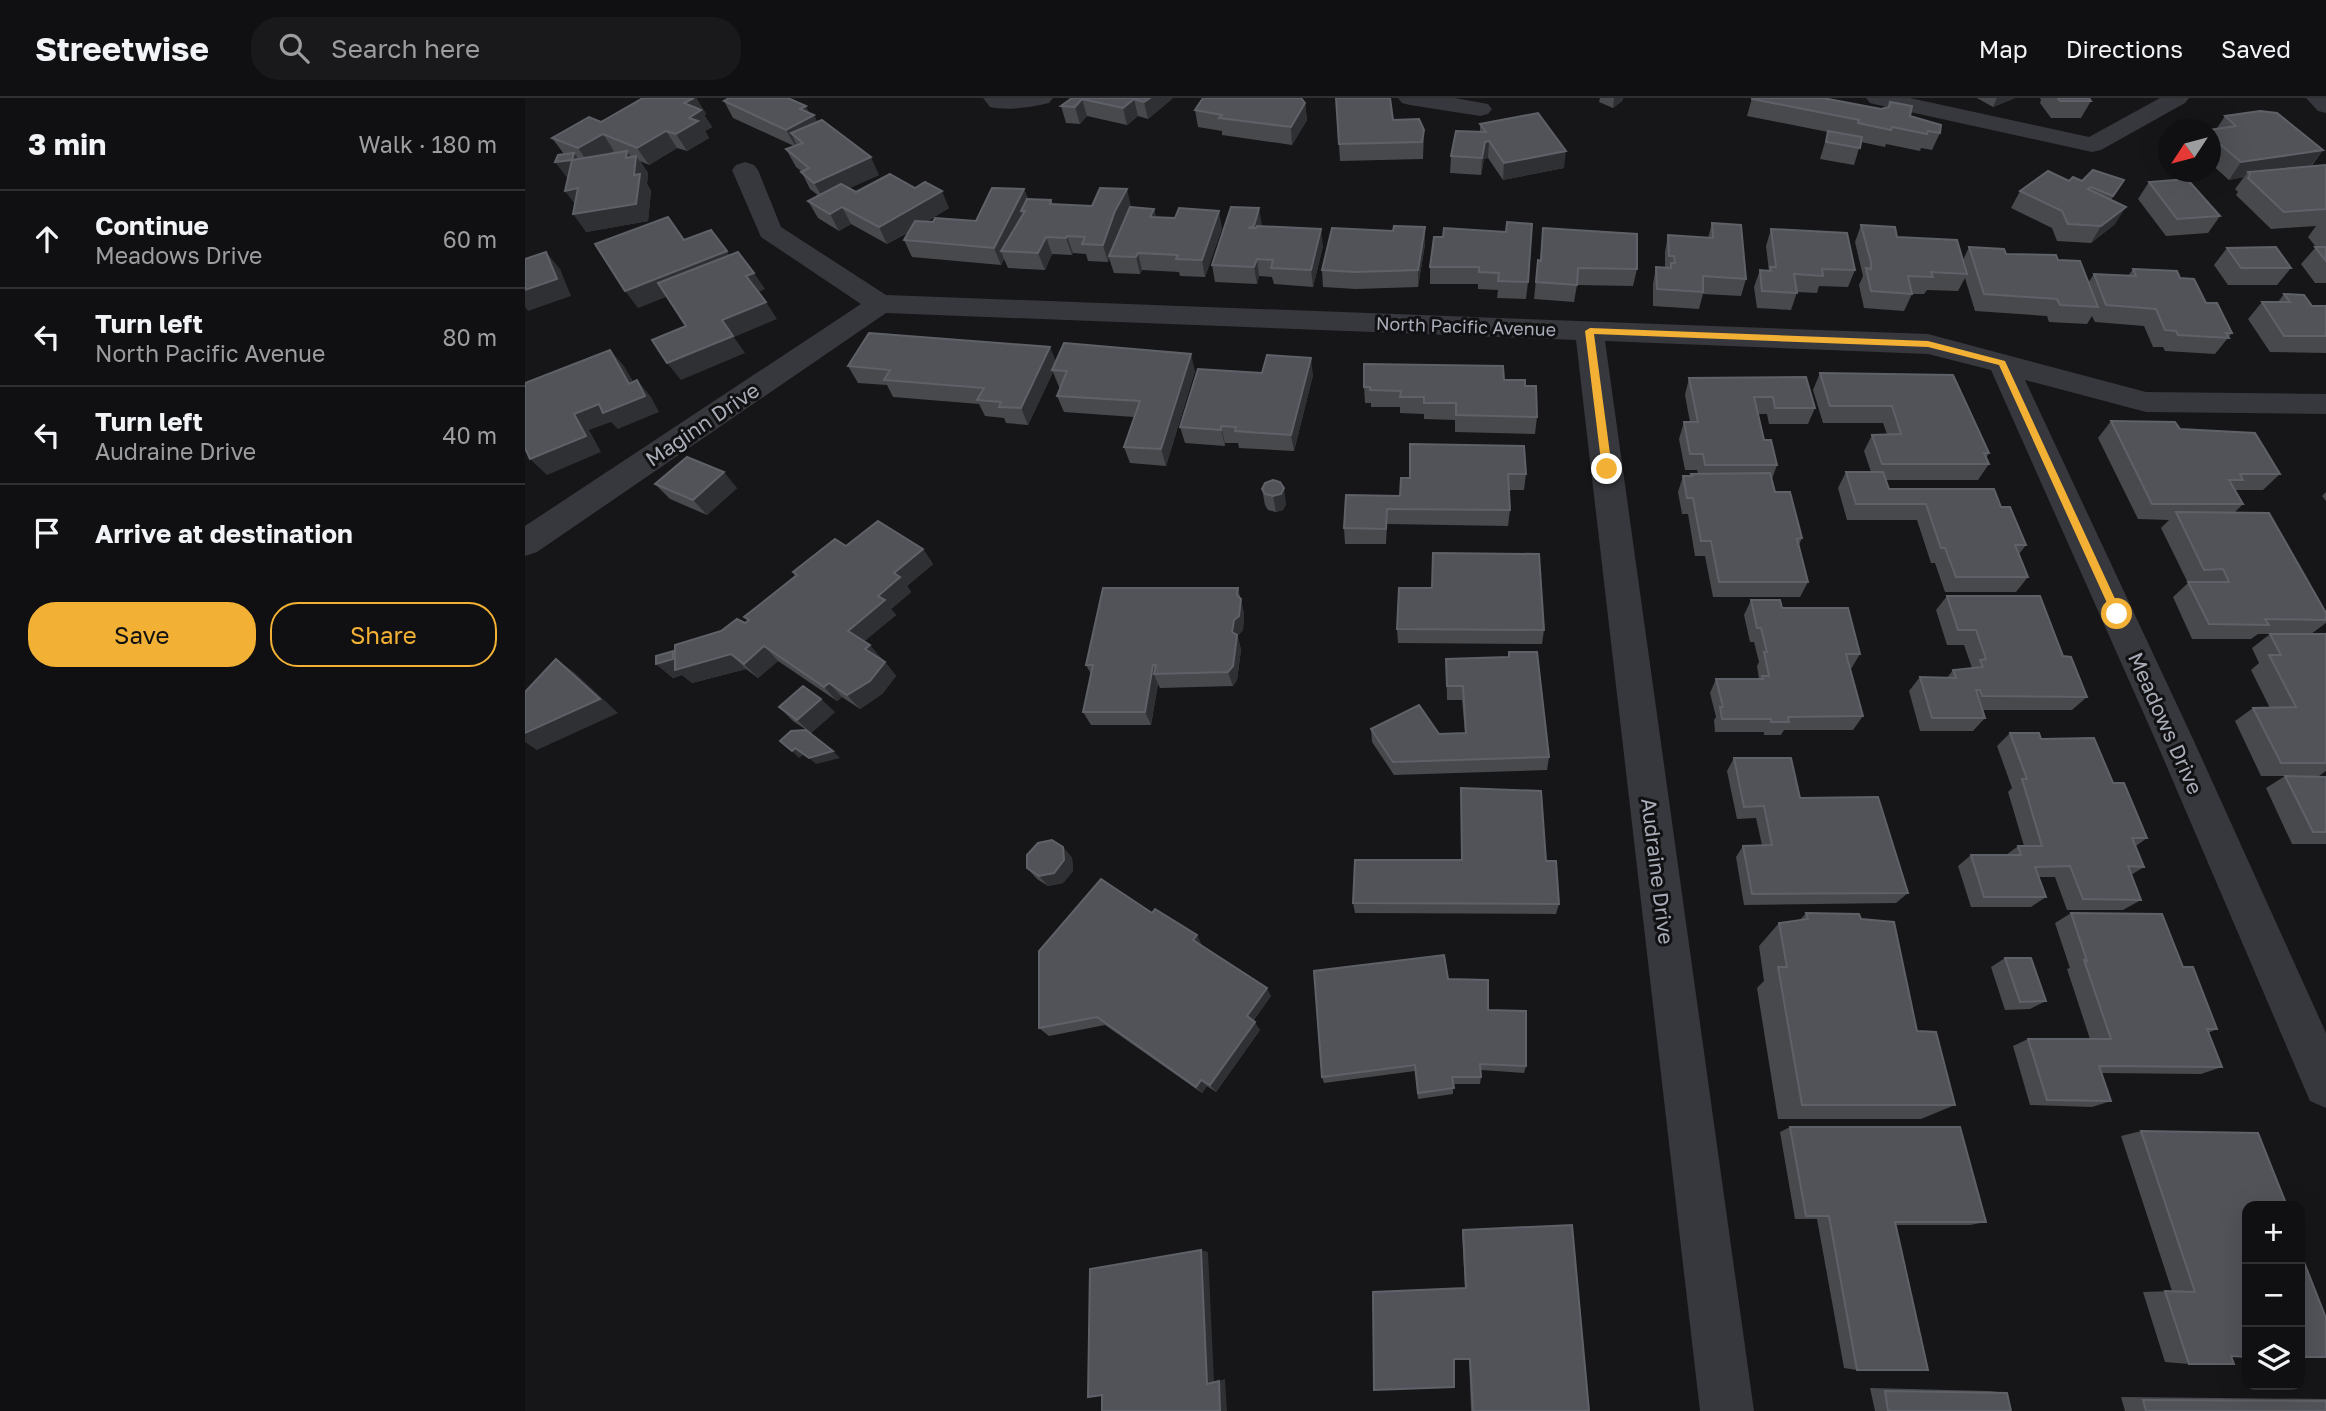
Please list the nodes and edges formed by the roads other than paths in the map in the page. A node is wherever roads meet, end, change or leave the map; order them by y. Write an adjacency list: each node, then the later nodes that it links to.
1 (995, 98): 2 (street)
2 (1041, 98)
3 (1410, 98): 8 (street)
4 (1878, 98): 5 (street)
5 (2177, 98)
6 (2318, 98): 7 (street)
7 (2326, 106)
8 (1480, 110)
9 (745, 170): 10 (street)
10 (880, 304): 11 (street, North Pacific Avenue); 14 (street, Maginn Drive)
11 (1590, 331): 12 (street, North Pacific Avenue); 16 (street, Audraine Drive)
12 (2002, 363): 13 (street, North Pacific Avenue); 15 (street, Meadows Drive)
13 (2326, 404)
14 (525, 543)
15 (2326, 1085)
16 (1727, 1411)

